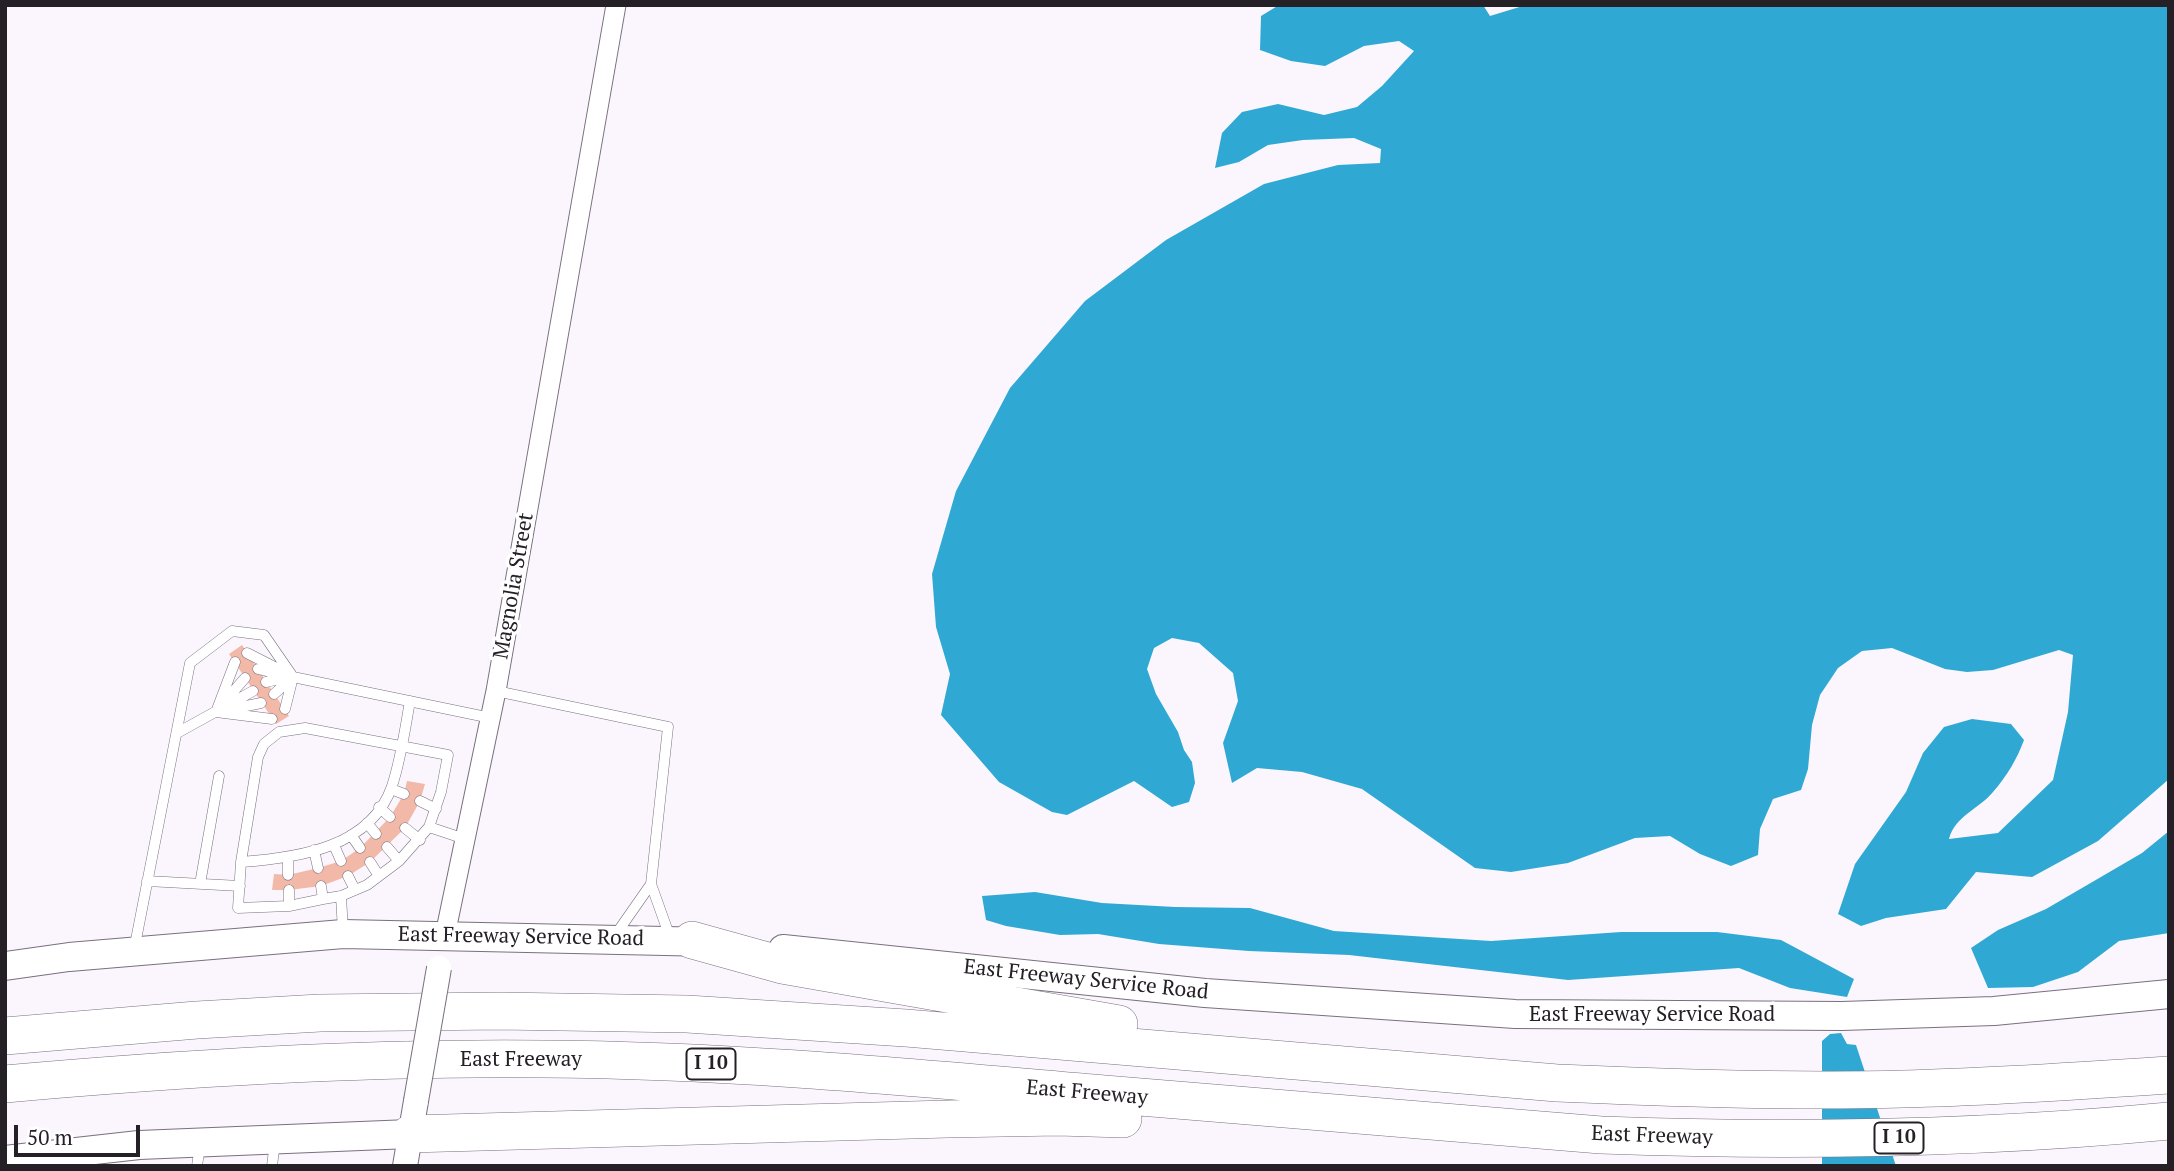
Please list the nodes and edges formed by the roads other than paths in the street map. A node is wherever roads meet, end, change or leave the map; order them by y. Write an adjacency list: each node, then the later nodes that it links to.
1 (616, 5): 9 (street, Magnolia Street)
2 (247, 653): 5 (lane)
3 (234, 662): 14 (lane)
4 (258, 669): 5 (lane)
5 (293, 677): 7 (lane); 10 (lane); 11 (lane); 13 (lane); 17 (lane)
6 (245, 678): 14 (lane)
7 (266, 682)
8 (253, 691): 14 (lane)
9 (496, 691): 15 (street, Magnolia Street); 48 (lane)
10 (274, 694)
11 (410, 701): 15 (lane); 18 (lane)
12 (261, 703): 14 (lane)
13 (285, 709)
14 (216, 712): 16 (lane); 17 (lane)
15 (491, 718): 31 (street, Magnolia Street)
16 (272, 719)
17 (177, 733): 46 (lane)
18 (402, 746): 20 (lane); 24 (lane); 40 (lane)
19 (219, 776): 47 (lane)
20 (391, 789): 21 (lane); 23 (lane)
21 (404, 794)
22 (420, 801): 24 (lane)
23 (379, 807): 25 (lane); 26 (lane)
24 (436, 809): 27 (lane)
25 (390, 817)
26 (367, 823): 29 (lane); 30 (lane)
27 (429, 827): 31 (lane); 32 (lane)
28 (405, 828): 32 (lane)
29 (376, 834)
30 (351, 835): 33 (lane); 35 (lane)
31 (465, 839): 57 (street, Magnolia Street)
32 (420, 840): 39 (lane)
33 (334, 845): 36 (lane); 38 (lane)
34 (387, 847): 39 (lane)
35 (360, 848)
36 (314, 850): 37 (lane); 42 (lane)
37 (288, 859): 40 (lane); 43 (lane)
38 (341, 860)
39 (399, 861): 45 (lane)
40 (241, 862): 49 (lane)
41 (370, 862): 45 (lane)
42 (318, 868)
43 (288, 875)
44 (348, 876): 52 (lane)
45 (379, 876): 52 (lane)
46 (147, 881): 47 (lane); 60 (lane)
47 (200, 884): 49 (lane)
48 (651, 884): 58 (lane); 59 (lane)
49 (240, 886): 55 (lane)
50 (321, 886): 54 (lane)
51 (289, 890): 55 (lane)
52 (355, 890): 53 (lane)
53 (341, 896): 54 (lane); 56 (lane)
54 (323, 900): 55 (lane)
55 (289, 906)
56 (343, 933): 57 (main road, East Freeway Service Road); 60 (main road, East Freeway Service Road)
57 (445, 935): 58 (main road, East Freeway Service Road); 72 (street, Magnolia Street, bridge)
58 (612, 939): 59 (main road, East Freeway Service Road)
59 (681, 940): 62 (main road, East Freeway Service Road); 65 (highway)
60 (134, 951): 61 (main road, East Freeway Service Road)
61 (5, 966)
62 (2169, 994)
63 (5, 1036): 65 (highway, I 10)
64 (2169, 1060): 67 (highway)
65 (1400, 1069): 67 (highway, I 10)
66 (2169, 1074): 67 (highway, I 10)
67 (2080, 1081)
68 (5, 1084): 69 (highway, East Freeway / I 10)
69 (1416, 1119): 71 (highway, East Freeway / I 10); 72 (highway)
70 (2169, 1121): 71 (highway, East Freeway / I 10)
71 (2081, 1130): 73 (highway)
72 (410, 1134): 74 (main road)
73 (2169, 1135)
74 (275, 1138): 75 (main road); 77 (lane)
75 (199, 1154): 76 (main road)
76 (23, 1161)
77 (272, 1166)

